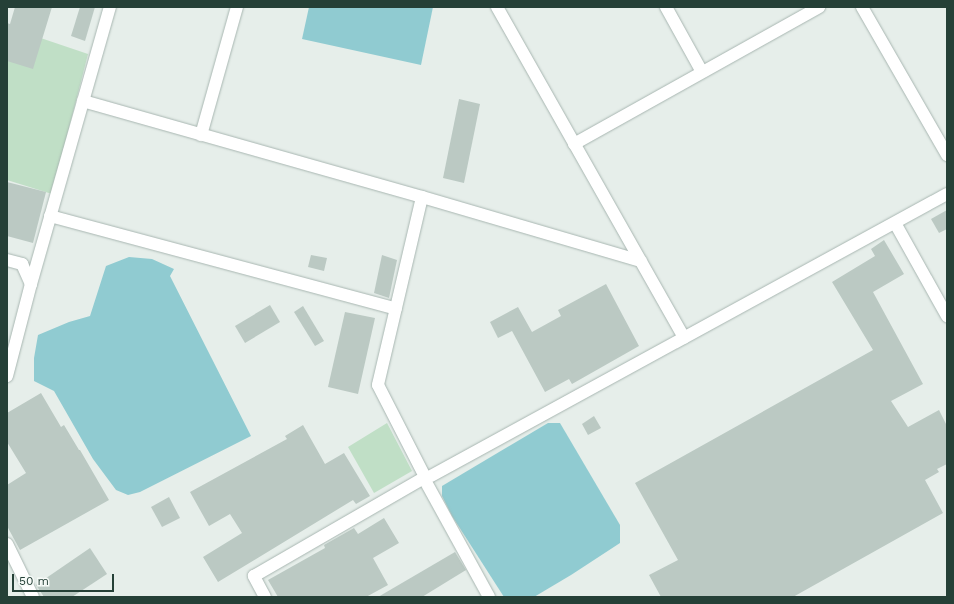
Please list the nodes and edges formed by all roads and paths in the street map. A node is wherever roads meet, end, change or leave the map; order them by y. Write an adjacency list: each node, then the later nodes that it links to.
1 (110, 7): 8 (street)
2 (237, 7): 9 (street)
3 (497, 7): 10 (street)
4 (666, 7): 7 (street)
5 (819, 7): 7 (street)
6 (862, 7): 11 (street)
7 (702, 72): 10 (street)
8 (83, 102): 9 (street); 14 (street)
9 (201, 135): 13 (street)
10 (574, 144): 17 (street)
11 (947, 155)
12 (947, 194): 15 (street)
13 (422, 197): 17 (street); 19 (street)
14 (50, 216): 18 (street); 19 (street)
15 (895, 223): 20 (street); 21 (street)
16 (7, 260): 18 (street)
17 (641, 261): 21 (street)
18 (31, 284): 22 (street)
19 (396, 309): 23 (street)
20 (947, 316)
21 (684, 338): 23 (street)
22 (7, 376)
23 (425, 478): 26 (street); 27 (street)
24 (7, 544): 25 (street)
25 (33, 597)
26 (265, 597)
27 (489, 597)

